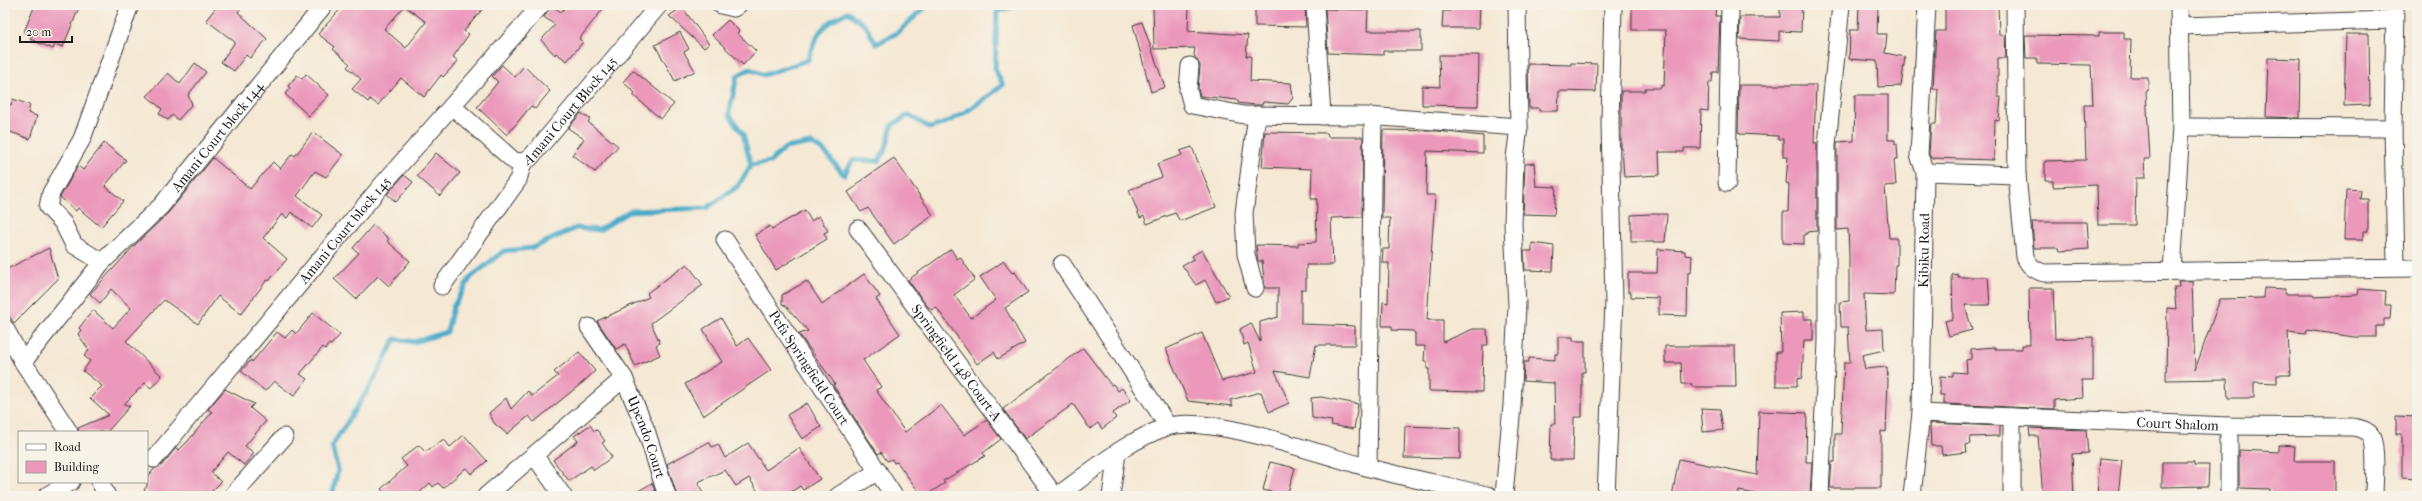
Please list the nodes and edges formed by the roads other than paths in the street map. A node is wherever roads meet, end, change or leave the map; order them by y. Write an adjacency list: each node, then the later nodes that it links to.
1 (130, 5): 31 (street)
2 (324, 5): 31 (street, Amani Court block 144)
3 (541, 5): 18 (street, Amani Court block 145)
4 (659, 5): 25 (street, Amani Court Block 145)
5 (721, 5): 6 (street)
6 (738, 5)
7 (1315, 5): 20 (street)
8 (1517, 5): 22 (street)
9 (1613, 5): 67 (street)
10 (1730, 5): 28 (street)
11 (1842, 5): 68 (street)
12 (1927, 5): 26 (street, Kibiku Road)
13 (2015, 5): 27 (street)
14 (2179, 5): 16 (street)
15 (2394, 12): 16 (street); 24 (street)
16 (2180, 26): 23 (street)
17 (1190, 66): 19 (street)
18 (452, 106): 25 (street, Amani Court Block 145); 50 (street, Amani Court block 145)
19 (1257, 115): 20 (street); 37 (street)
20 (1322, 116): 21 (street)
21 (1373, 117): 22 (street); 51 (street)
22 (1519, 127): 66 (street)
23 (2181, 127): 24 (street); 35 (street)
24 (2393, 128): 33 (street)
25 (523, 162): 36 (street)
26 (1925, 172): 27 (street); 42 (street, Kibiku Road)
27 (2017, 175): 35 (street)
28 (1727, 183)
29 (858, 229): 63 (street, Springfield 148 Court-A)
30 (725, 240): 52 (street, Pefa Springfield Court)
31 (102, 262): 40 (street, Amani Court block 144)
32 (1062, 264): 44 (street)
33 (2396, 267): 34 (street); 35 (street)
34 (2417, 268)
35 (2172, 271)
36 (442, 286)
37 (1256, 288)
38 (589, 327): 41 (street, Upendo Court)
39 (5, 328): 40 (street)
40 (23, 362): 46 (street)
41 (624, 378): 49 (street, Upendo Court); 60 (street, Upendo Court)
42 (1922, 413): 43 (street, Court Shalom); 69 (street, Kibiku Road)
43 (2012, 417): 45 (street, Court Shalom); 70 (street)
44 (1168, 426): 48 (street); 51 (street)
45 (2229, 426): 71 (street); 72 (street, Court Shalom)
46 (68, 431)
47 (284, 437): 57 (street)
48 (1117, 453): 63 (street); 64 (street)
49 (534, 455): 58 (street, Upendo Court); 59 (street)
50 (154, 459)
51 (1368, 467): 65 (street)
52 (878, 471): 61 (street); 62 (street, Pefa Springfield Court)
53 (69, 483): 55 (street)
54 (100, 483): 56 (street)
55 (46, 496)
56 (107, 496)
57 (232, 496)
58 (486, 496)
59 (563, 496)
60 (667, 496)
61 (838, 496)
62 (894, 496)
63 (1056, 496)
64 (1111, 496)
65 (1490, 496)
66 (1504, 496)
67 (1606, 496)
68 (1820, 496)
69 (1912, 496)
70 (2012, 496)
71 (2229, 496)
72 (2374, 496)

